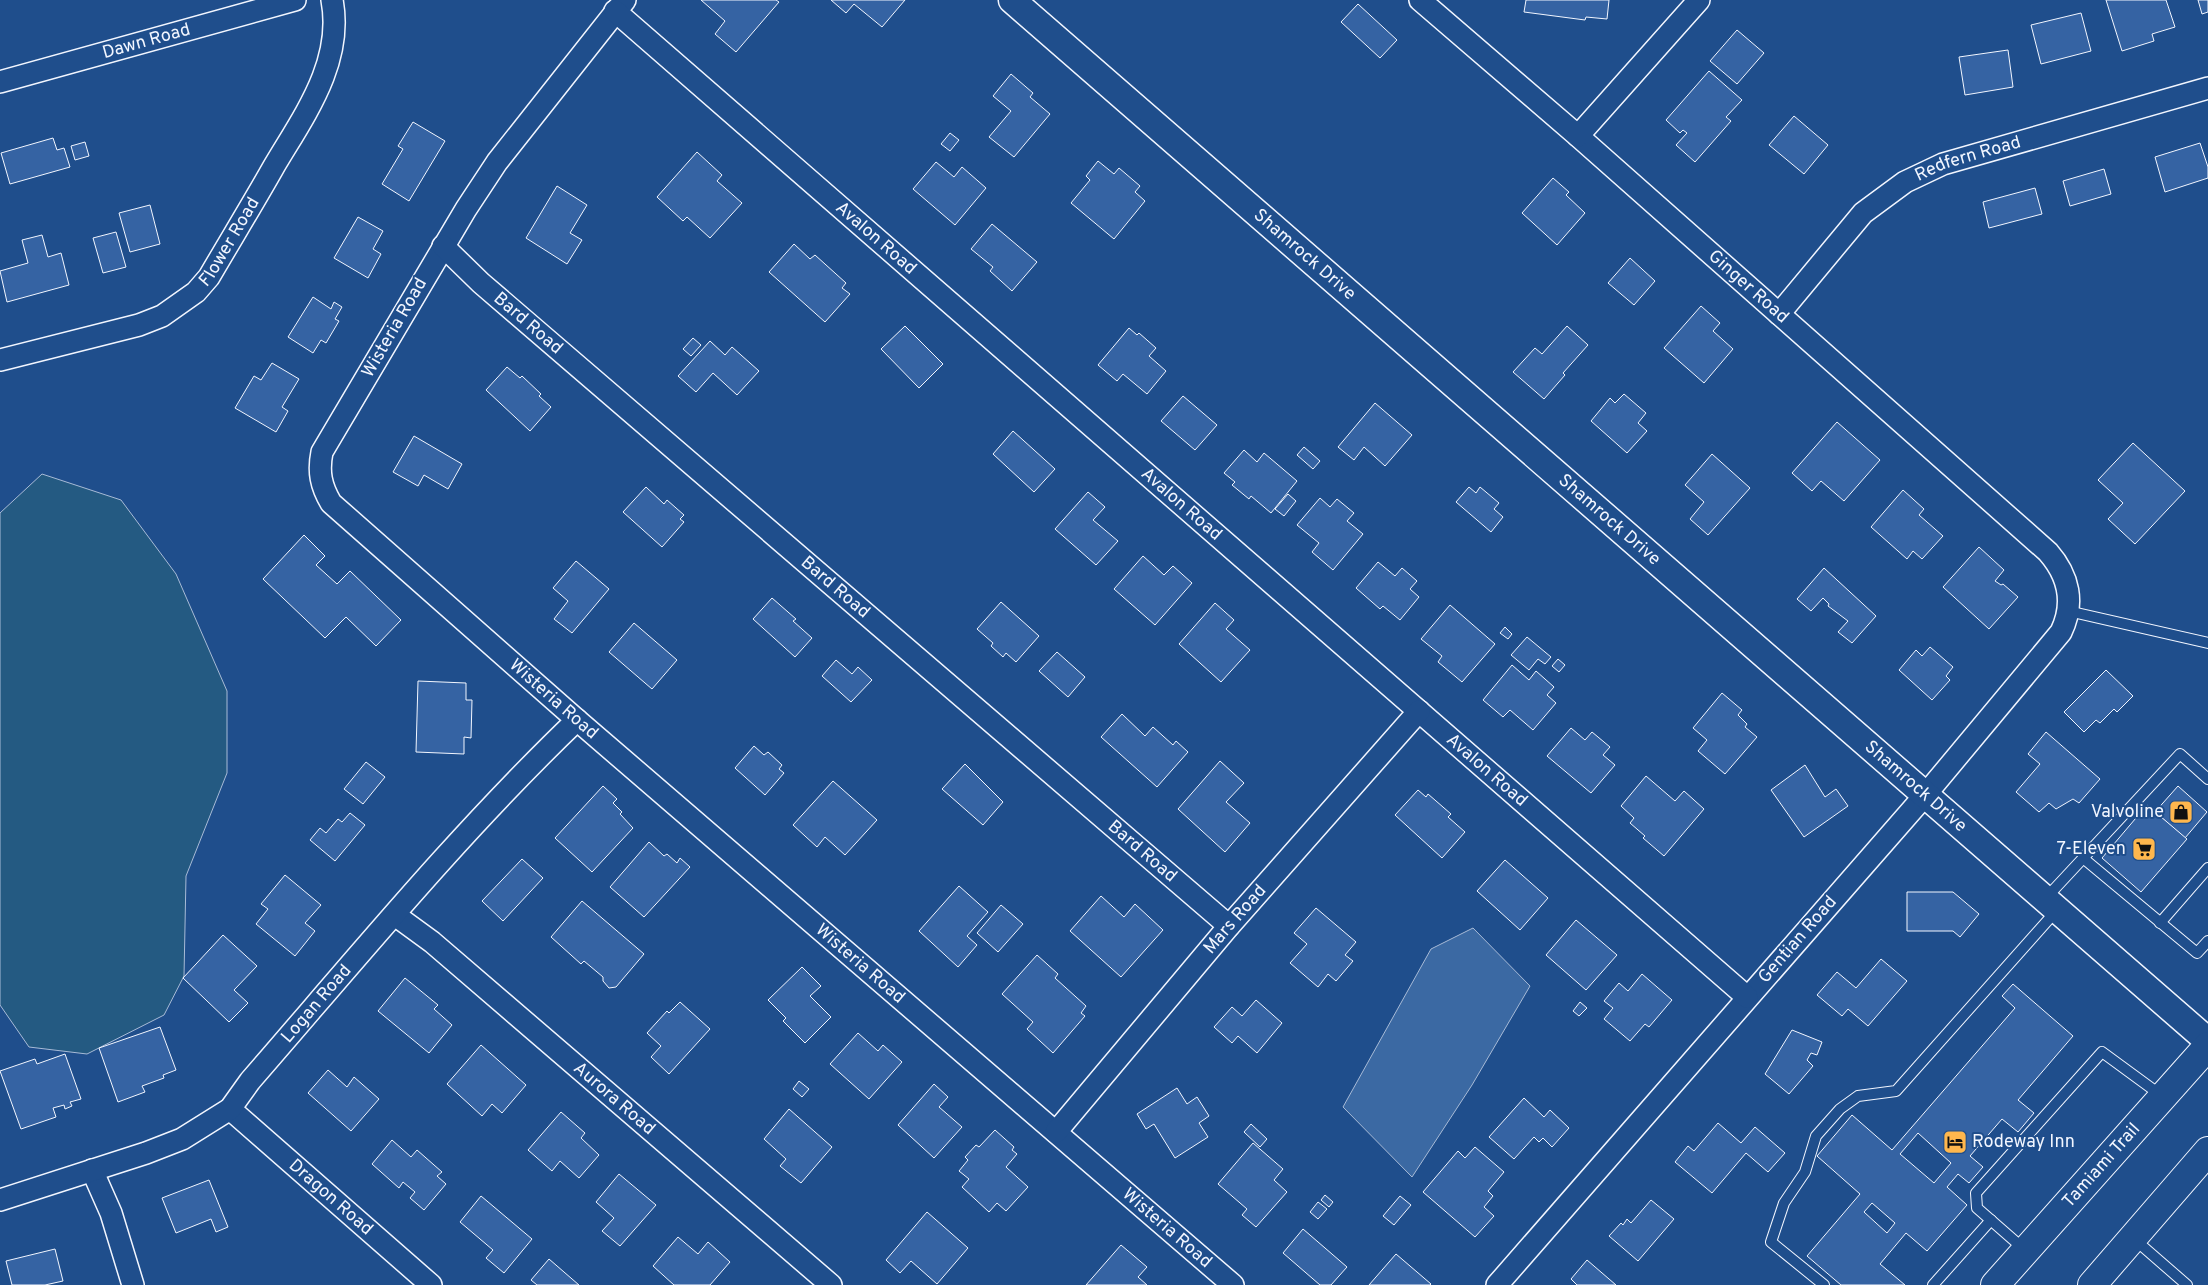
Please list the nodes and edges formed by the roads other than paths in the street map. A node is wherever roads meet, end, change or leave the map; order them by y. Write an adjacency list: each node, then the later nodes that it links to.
1 (294, 0): 7 (street, Dawn Road)
2 (332, 0): 12 (street, Flower Road)
3 (1012, 0): 19 (street, Shamrock Drive)
4 (1420, 0): 9 (street, Ginger Road)
5 (1699, 0): 9 (street)
6 (620, 6): 10 (street, Wisteria Road); 16 (street, Avalon Road)
7 (0, 82)
8 (2208, 88): 11 (street, Redfern Road)
9 (1578, 136): 11 (street, Ginger Road)
10 (442, 246): 17 (street, Wisteria Road); 25 (street, Bard Road)
11 (1779, 314): 13 (street, Ginger Road)
12 (0, 360)
13 (2067, 581): 14 (street, Gentian Road)
14 (2068, 611): 15 (lane); 19 (street, Gentian Road)
15 (2208, 643)
16 (1419, 711): 25 (street, Mars Road); 27 (street, Avalon Road)
17 (577, 720): 23 (street, Logan Road); 32 (street, Wisteria Road)
18 (2208, 779): 20 (lane)
19 (1926, 794): 22 (street, Shamrock Drive); 27 (street, Gentian Road)
20 (2083, 858): 22 (lane); 24 (lane)
21 (2208, 868): 24 (lane)
22 (2051, 904): 28 (street, Shamrock Drive); 44 (lane)
23 (395, 914): 31 (street, Logan Road); 41 (street, Aurora Road)
24 (2160, 922): 26 (lane)
25 (1229, 926): 32 (street, Mars Road)
26 (2208, 941)
27 (1747, 997): 43 (street, Gentian Road)
28 (2208, 1041)
29 (2208, 1046): 30 (main road, Tamiami Trail)
30 (2163, 1097): 36 (lane); 38 (main road, Tamiami Trail)
31 (230, 1109): 34 (street, Logan Road); 40 (street, Dragon Road)
32 (1056, 1132): 42 (street, Wisteria Road)
33 (2208, 1151): 37 (main road)
34 (92, 1170): 35 (street, Logan Road); 39 (street)
35 (0, 1200)
36 (1991, 1220): 38 (lane); 45 (lane)
37 (2133, 1238): 47 (main road); 48 (lane)
38 (2026, 1250): 46 (main road, Tamiami Trail)
39 (133, 1285)
40 (431, 1285)
41 (831, 1285)
42 (1233, 1285)
43 (1496, 1285)
44 (1824, 1285)
45 (1933, 1285)
46 (1995, 1285)
47 (2092, 1285)
48 (2187, 1285)

